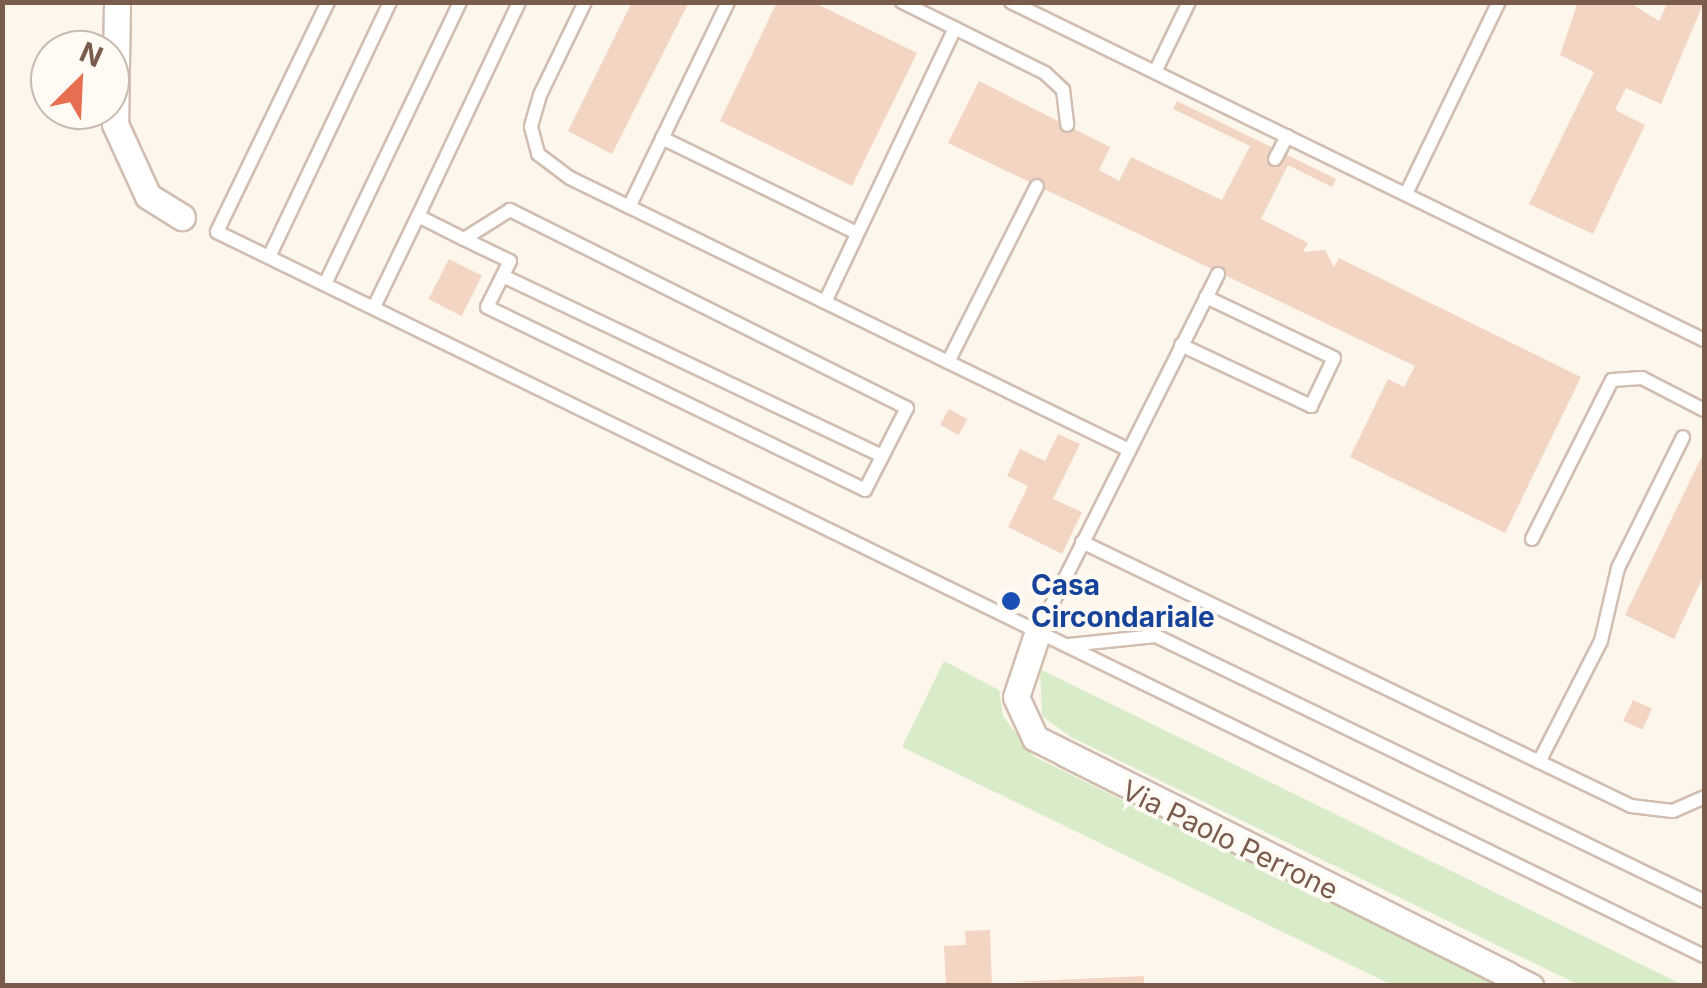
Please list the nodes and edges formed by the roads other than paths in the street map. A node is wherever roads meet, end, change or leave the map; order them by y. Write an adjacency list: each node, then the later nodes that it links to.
1 (117, 2): 22 (street)
2 (328, 2): 25 (lane)
3 (390, 2): 25 (lane)
4 (460, 2): 28 (lane)
5 (519, 2): 21 (lane)
6 (585, 2): 20 (lane)
7 (728, 2): 16 (lane)
8 (902, 2): 12 (lane)
9 (1012, 2): 13 (lane)
10 (1188, 2): 13 (lane)
11 (1499, 2): 19 (lane)
12 (955, 28): 14 (lane); 23 (lane)
13 (1155, 72): 15 (lane)
14 (1068, 125)
15 (1287, 136): 17 (lane); 19 (lane)
16 (662, 138): 20 (lane); 23 (lane)
17 (1275, 159)
18 (1037, 186): 34 (lane)
19 (1406, 194): 32 (lane)
20 (630, 207): 30 (lane)
21 (418, 216): 24 (lane); 31 (lane)
22 (182, 217)
23 (857, 233): 30 (lane)
24 (464, 239): 27 (lane); 38 (lane)
25 (269, 256): 28 (lane)
26 (1218, 274): 29 (lane)
27 (503, 276): 38 (lane); 38 (lane)
28 (325, 284): 31 (lane)
29 (1206, 297): 33 (lane); 33 (lane)
30 (825, 302): 34 (lane)
31 (374, 307): 41 (lane)
32 (1704, 340)
33 (1181, 345): 37 (lane)
34 (948, 362): 37 (lane)
35 (1704, 410): 39 (lane)
36 (1683, 436): 42 (lane)
37 (1129, 450): 40 (lane)
38 (882, 456)
39 (1532, 539)
40 (1082, 542): 41 (lane); 42 (lane)
41 (1046, 638): 44 (lane); 45 (lane); 46 (street, Via Paolo Perrone)
42 (1540, 762): 43 (lane)
43 (1704, 797)
44 (1704, 901)
45 (1704, 956)
46 (1530, 986)

